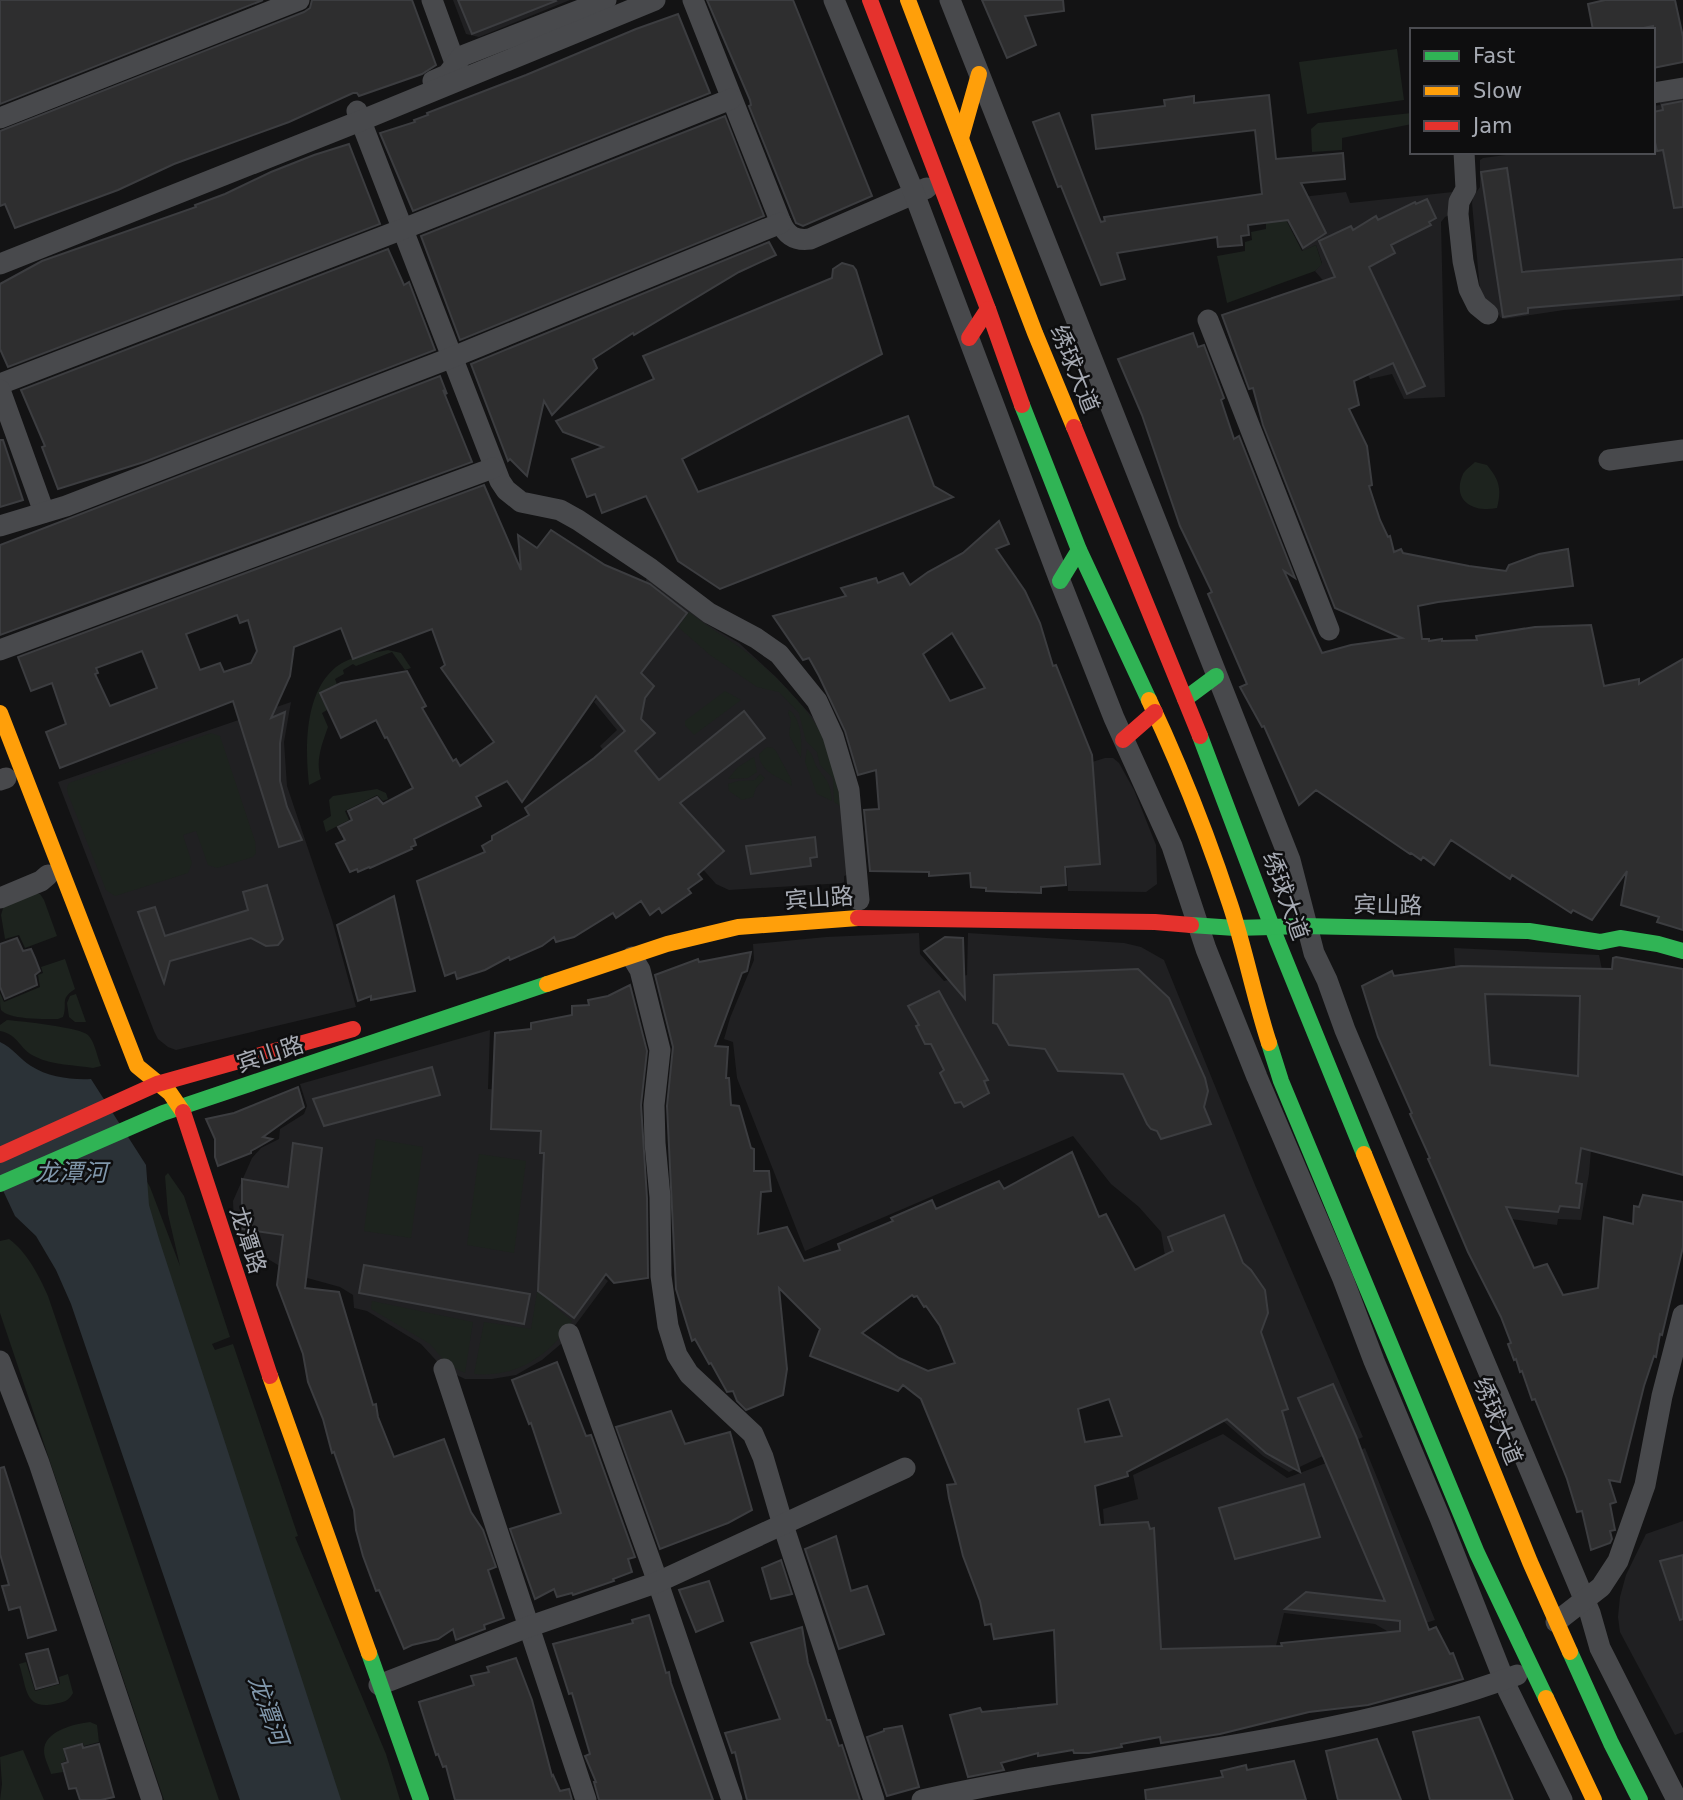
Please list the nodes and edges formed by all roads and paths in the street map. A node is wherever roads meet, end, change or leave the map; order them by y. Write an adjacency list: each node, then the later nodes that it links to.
1 (299, 0): 16 (street)
2 (432, 0): 10 (street)
3 (606, 0): 10 (street)
4 (655, 0): 10 (street)
5 (693, 0): 14 (street)
6 (834, 0): 20 (street)
7 (870, 0): 19 (main road)
8 (908, 0): 17 (main road, 绣球大道)
9 (950, 0): 11 (street)
10 (458, 73): 15 (street)
11 (978, 74): 17 (main road); 41 (street)
12 (1683, 88): 13 (street)
13 (1655, 93)
14 (731, 99): 21 (street); 22 (street)
15 (359, 116): 22 (street); 23 (street); 24 (street)
16 (0, 118)
17 (961, 138): 42 (main road, 绣球大道)
18 (1464, 154): 26 (street)
19 (938, 183): 20 (street); 25 (main road)
20 (914, 193): 21 (street); 28 (street)
21 (781, 223): 29 (street)
22 (403, 229): 29 (street); 30 (street)
23 (0, 252)
24 (0, 264)
25 (988, 309): 28 (main road); 37 (main road)
26 (1488, 314)
27 (1208, 320): 39 (street)
28 (969, 338): 38 (street)
29 (453, 357): 34 (street); 35 (street)
30 (0, 384)
31 (0, 390): 35 (street)
32 (1683, 450): 33 (street)
33 (1609, 460)
34 (493, 468): 40 (street); 49 (street)
35 (44, 512): 36 (street)
36 (0, 526)
37 (1079, 550): 38 (main road); 43 (main road)
38 (1060, 582): 45 (street)
39 (1329, 630)
40 (0, 650)
41 (1216, 676): 42 (main road); 53 (street)
42 (1185, 699): 53 (main road, 绣球大道)
43 (1155, 712): 45 (main road); 52 (main road)
44 (0, 713): 64 (main road, 龙潭路)
45 (1123, 740): 52 (street)
46 (22, 814): 47 (main road, 龙潭路)
47 (48, 875): 48 (street); 65 (main road, 龙潭路)
48 (0, 898)
49 (860, 900)
50 (900, 902): 51 (main road)
51 (1154, 906)
52 (1205, 906): 53 (main road, 宾山路); 56 (street); 58 (main road)
53 (1293, 910): 57 (main road, 绣球大道); 57 (main road, 宾山路); 60 (main road, 宾山路); 70 (street)
54 (727, 913): 62 (main road)
55 (1446, 913): 59 (main road, 宾山路)
56 (1199, 926): 58 (main road, 宾山路); 61 (main road, 宾山路); 77 (street)
57 (1273, 927): 58 (main road, 宾山路); 73 (main road, 绣球大道)
58 (1235, 928): 76 (main road)
59 (1683, 943)
60 (1683, 951)
61 (632, 957): 66 (main road, 宾山路); 79 (street)
62 (406, 1014)
63 (366, 1026): 64 (main road, 宾山路)
64 (157, 1084): 65 (main road, 宾山路); 66 (main road, 龙潭路)
65 (141, 1091): 67 (main road, 龙潭路); 68 (main road, 宾山路)
66 (181, 1107): 67 (main road, 宾山路); 86 (main road, 龙潭路)
67 (168, 1123): 69 (main road, 宾山路); 90 (main road, 龙潭路)
68 (0, 1155)
69 (0, 1184)
70 (1461, 1308): 73 (street); 81 (street)
71 (1683, 1315): 81 (street)
72 (569, 1334): 80 (street)
73 (1447, 1357): 82 (main road, 绣球大道)
74 (0, 1362): 89 (street)
75 (444, 1369): 83 (street)
76 (1404, 1377): 77 (street); 85 (main road)
77 (1396, 1414): 87 (street)
78 (905, 1468): 79 (street)
79 (783, 1525): 80 (street); 94 (street)
80 (657, 1582): 83 (street); 93 (street)
81 (1584, 1599): 82 (street); 84 (street)
82 (1556, 1622): 88 (main road, 绣球大道)
83 (528, 1627): 86 (street); 92 (street)
84 (1600, 1648): 88 (street); 100 (street)
85 (1535, 1675): 87 (street); 98 (main road)
86 (379, 1685): 91 (main road, 龙潭路)
87 (1506, 1685): 95 (street); 96 (street); 97 (street)
88 (1596, 1707): 99 (main road, 绣球大道)
89 (152, 1800)
90 (409, 1800)
91 (421, 1800)
92 (586, 1800)
93 (732, 1800)
94 (874, 1800)
95 (922, 1800)
96 (951, 1800)
97 (1562, 1800)
98 (1594, 1800)
99 (1640, 1800)
100 (1678, 1800)

